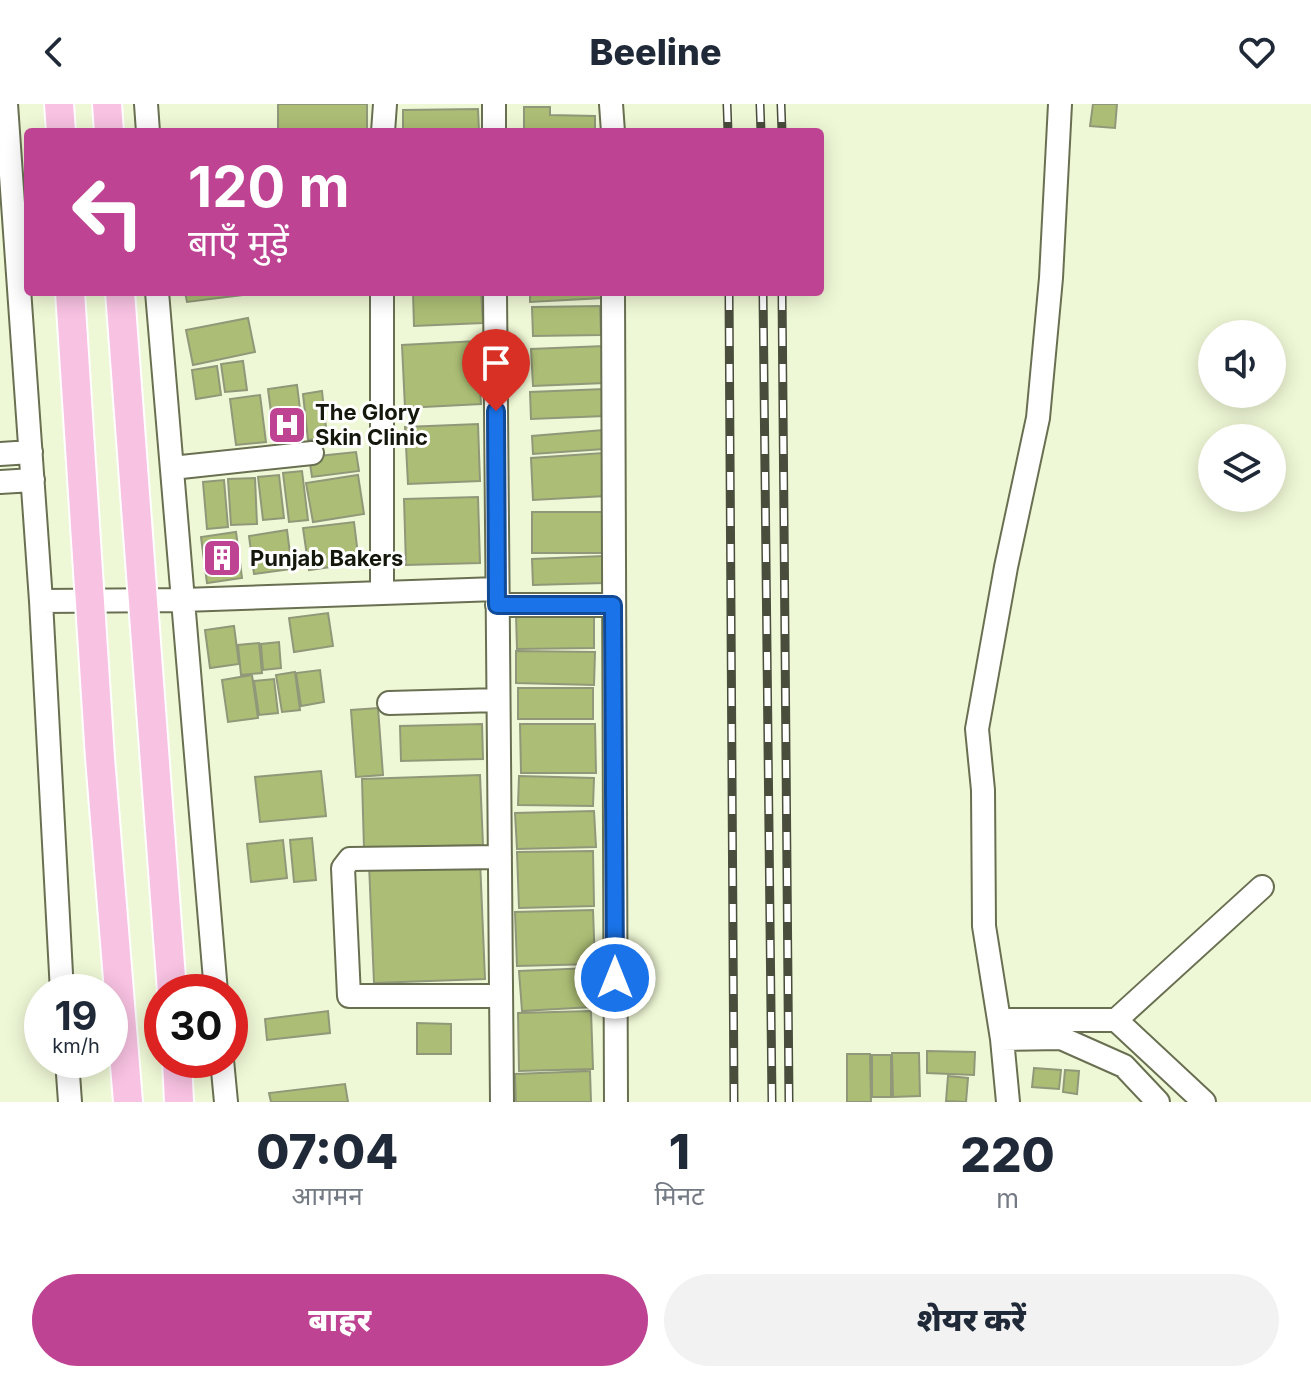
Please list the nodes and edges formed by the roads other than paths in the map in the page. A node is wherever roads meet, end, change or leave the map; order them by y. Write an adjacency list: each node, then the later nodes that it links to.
1 (6, 104): 21 (street)
2 (59, 104): 9 (main road)
3 (107, 104): 10 (main road)
4 (146, 104): 11 (street)
5 (385, 104): 12 (street)
6 (494, 104): 13 (street)
7 (611, 104): 14 (street)
8 (1060, 104): 43 (street)
9 (61, 128)
10 (109, 128)
11 (148, 128)
12 (383, 128)
13 (494, 128)
14 (613, 128)
15 (70, 296): 30 (main road)
16 (120, 296): 29 (main road)
17 (157, 296): 24 (street)
18 (382, 296): 27 (street)
19 (495, 296): 28 (street)
20 (613, 296): 33 (street)
21 (31, 452): 23 (street); 25 (street)
22 (312, 453): 24 (street)
23 (0, 454)
24 (172, 468): 31 (street)
25 (33, 480): 26 (street); 32 (street)
26 (0, 482)
27 (382, 592): 28 (street); 31 (street)
28 (497, 597): 33 (street); 34 (street)
29 (141, 598): 30 (street); 31 (street); 39 (main road)
30 (91, 600): 32 (street); 49 (main road)
31 (183, 600): 40 (street)
32 (41, 601): 38 (street)
33 (613, 605): 53 (street)
34 (498, 700): 35 (street); 36 (street)
35 (389, 703)
36 (500, 857): 41 (street); 41 (street)
37 (1262, 887): 42 (street)
38 (61, 974)
39 (171, 974)
40 (214, 974)
41 (501, 996): 52 (street)
42 (1116, 1020): 43 (street); 55 (street)
43 (1001, 1029): 47 (street); 54 (street)
44 (68, 1078): 48 (street)
45 (178, 1078): 50 (main road)
46 (224, 1078): 51 (street)
47 (1007, 1091)
48 (70, 1102)
49 (128, 1102)
50 (179, 1102)
51 (226, 1102)
52 (502, 1102)
53 (616, 1102)
54 (1158, 1102)
55 (1204, 1102)

